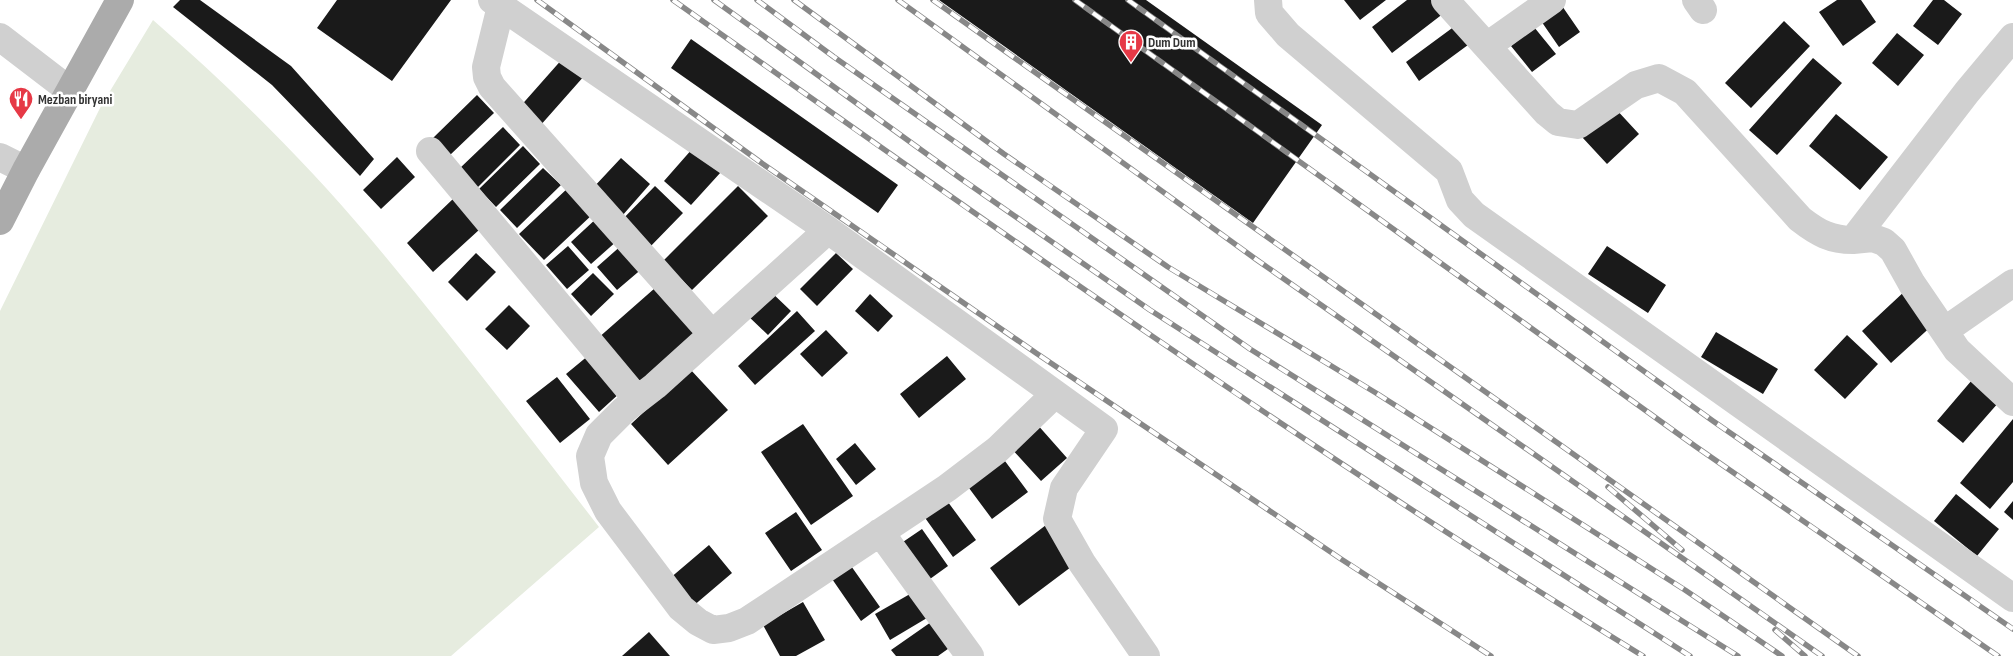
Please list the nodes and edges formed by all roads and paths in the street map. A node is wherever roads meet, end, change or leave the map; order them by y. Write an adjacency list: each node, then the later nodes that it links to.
1 (120, 0): 9 (main road)
2 (1268, 0): 23 (street)
3 (1446, 0): 8 (street)
4 (1552, 0): 8 (street)
5 (496, 3): 14 (street); 18 (street)
6 (0, 36): 9 (street)
7 (2013, 37): 15 (street)
8 (1487, 46): 15 (street)
9 (69, 90): 12 (main road)
10 (430, 151): 20 (street)
11 (0, 157): 12 (street)
12 (26, 170): 13 (main road)
13 (0, 221)
14 (828, 230): 18 (street); 19 (street)
15 (1853, 240): 17 (street)
16 (2013, 283): 17 (street)
17 (1944, 331): 21 (street)
18 (712, 334): 20 (street)
19 (1055, 394): 22 (street); 25 (street)
20 (637, 399): 22 (street)
21 (2013, 402)
22 (880, 532): 24 (street)
23 (2013, 598)
24 (970, 656)
25 (1146, 656)

